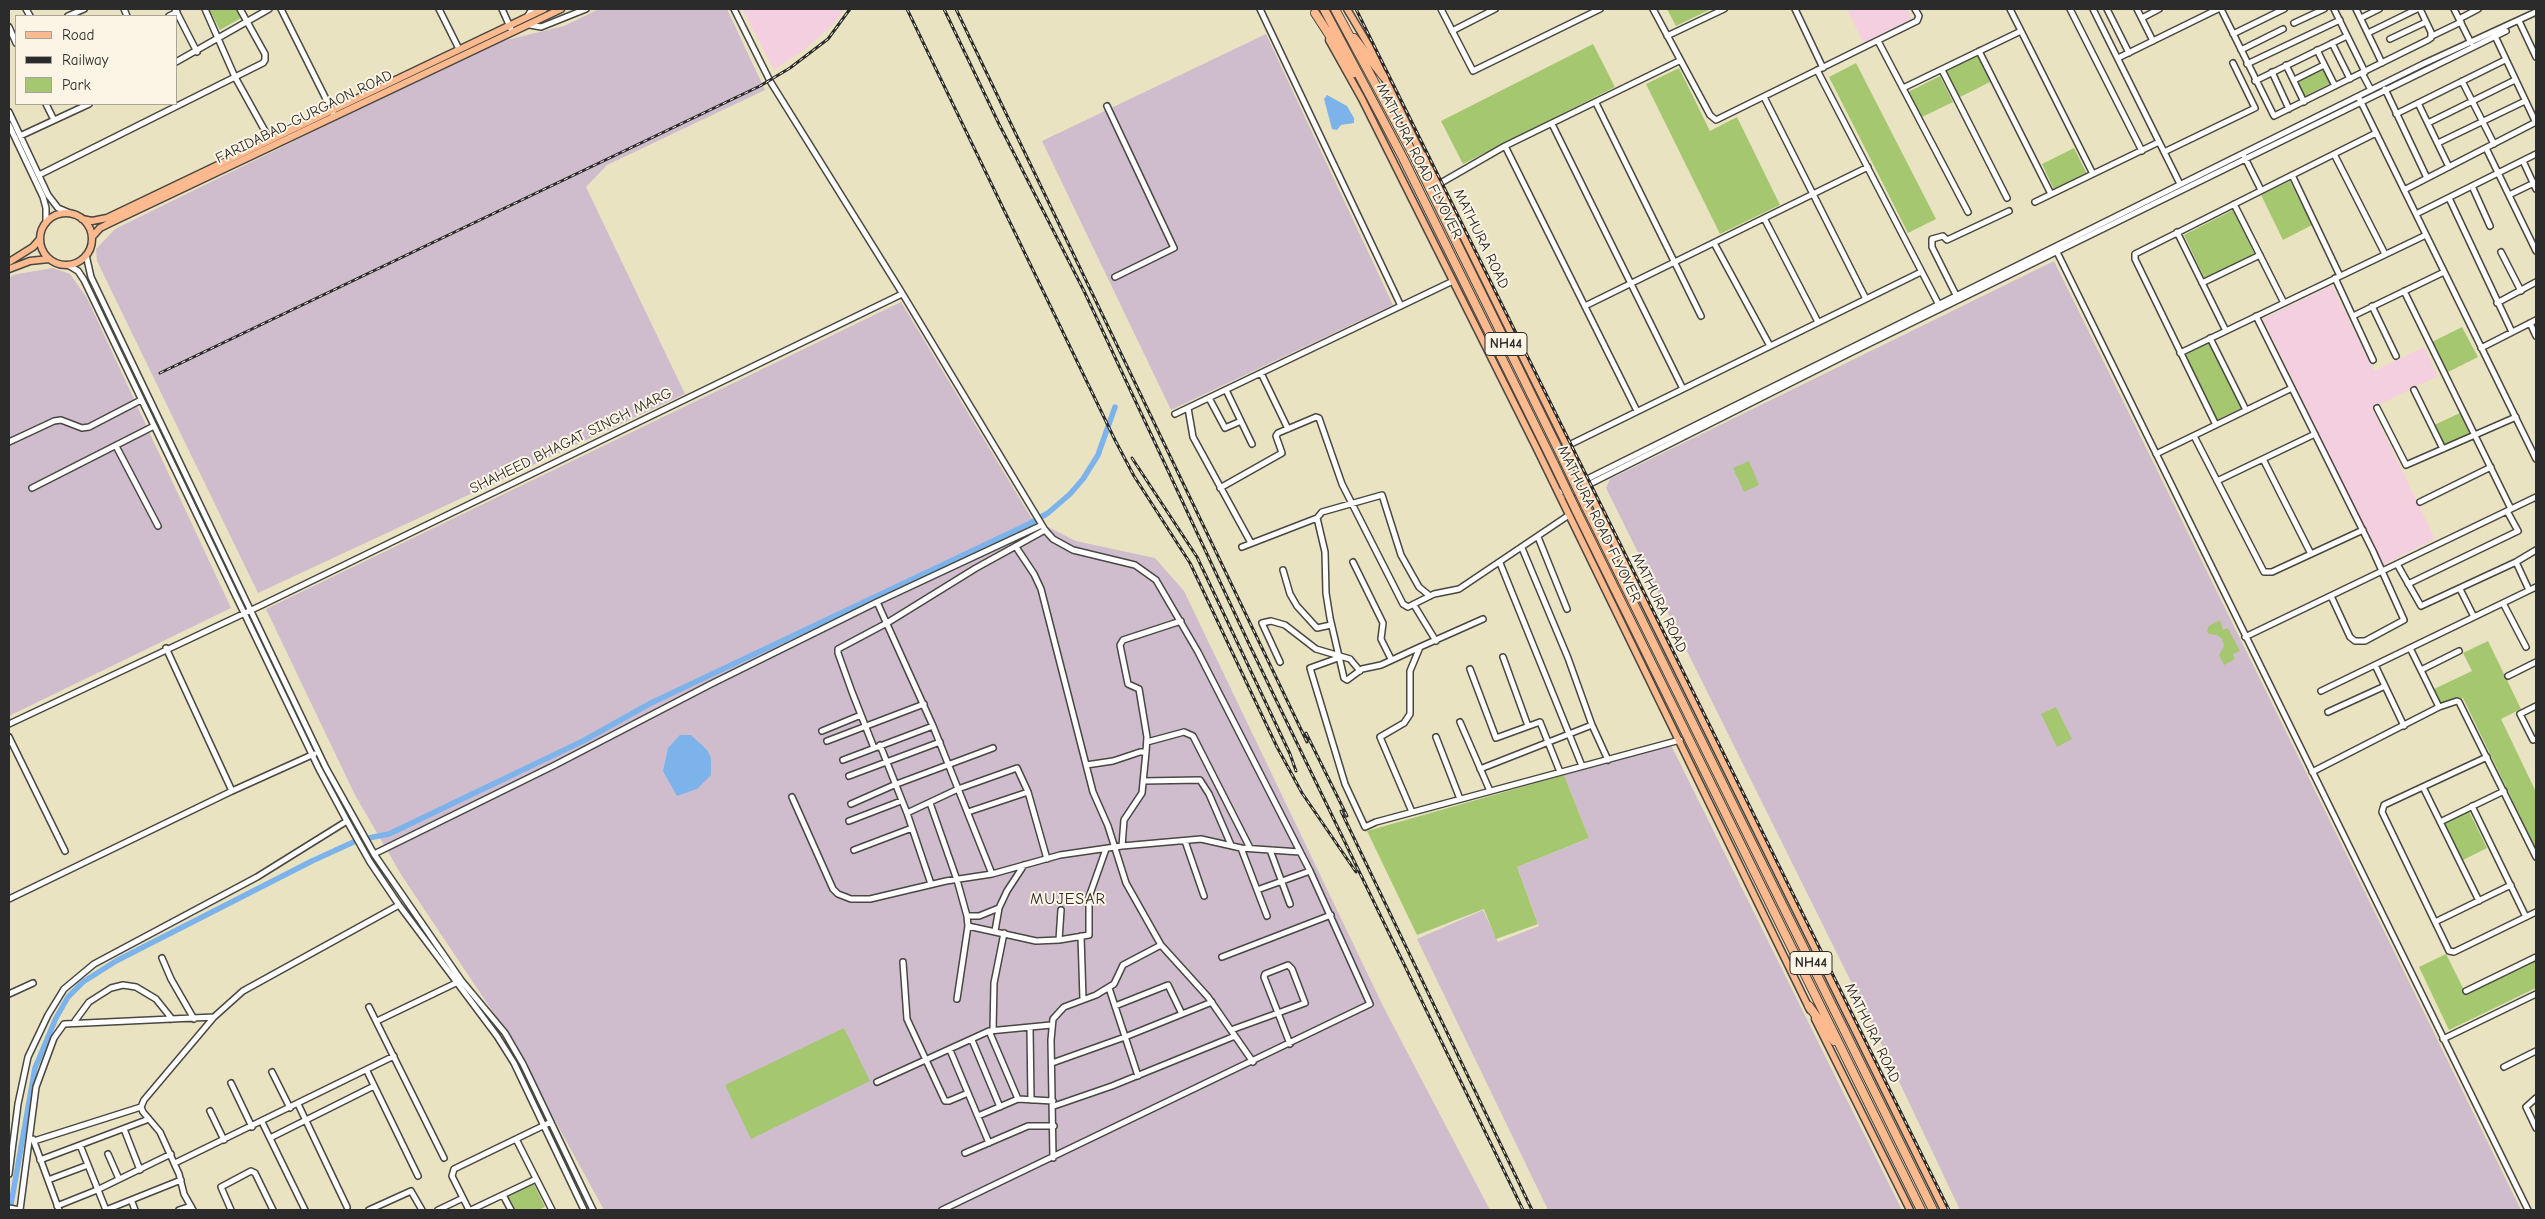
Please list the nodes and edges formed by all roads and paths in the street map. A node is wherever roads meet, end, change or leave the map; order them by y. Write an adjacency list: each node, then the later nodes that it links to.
1 (84, 9): 43 (street)
2 (205, 9): 68 (street)
3 (240, 9): 50 (street)
4 (269, 9): 50 (street)
5 (281, 9): 119 (street)
6 (439, 9): 75 (street)
7 (502, 9): 55 (street)
8 (532, 9): 45 (street)
9 (544, 9): 45 (main road, FARIDABAD-GURGAON ROAD)
10 (561, 9): 54 (main road, FARIDABAD-GURGAON ROAD)
11 (586, 9): 54 (street)
12 (734, 9): 199 (street)
13 (1260, 9): 204 (street)
14 (1324, 9): 103 (highway, MATHURA ROAD FLYOVER / NH44)
15 (1347, 9): 95 (main road, MATHURA ROAD)
16 (1441, 9): 60 (street)
17 (1495, 9): 60 (street)
18 (1600, 9): 60 (street)
19 (1654, 9): 64 (street)
20 (1724, 9): 64 (street)
21 (1795, 9): 91 (street)
22 (1915, 9): 71 (street)
23 (2010, 9): 59 (street)
24 (2070, 9): 135 (street)
25 (2093, 9): 82 (street)
26 (2107, 9): 80 (street)
27 (2137, 9): 46 (street)
28 (2159, 9): 46 (street)
29 (2203, 9): 44 (street)
30 (2219, 9): 44 (street); 63 (street)
31 (2284, 9): 63 (street)
32 (2324, 9): 53 (street)
33 (2334, 9): 48 (street)
34 (2356, 9): 47 (street)
35 (2379, 9): 47 (street)
36 (2418, 9): 51 (street); 62 (street)
37 (2454, 9): 49 (street)
38 (2478, 9): 49 (street)
39 (176, 10): 79 (street)
40 (1335, 10): 57 (highway, NH44)
41 (1314, 11): 103 (highway); 193 (main road)
42 (2536, 14): 52 (street)
43 (70, 15)
44 (2206, 15): 72 (street)
45 (526, 17): 55 (main road, FARIDABAD-GURGAON ROAD)
46 (2142, 18): 72 (street)
47 (2361, 18): 62 (street)
48 (2340, 20): 65 (street); 88 (street)
49 (2460, 20): 66 (street); 74 (street)
50 (248, 22): 68 (street); 96 (street)
51 (2426, 22): 66 (street); 70 (street)
52 (2519, 22): 67 (street); 74 (street); 81 (street)
53 (2294, 23)
54 (530, 24): 61 (main road, FARIDABAD-GURGAON ROAD)
55 (509, 25): 61 (street); 75 (main road, FARIDABAD-GURGAON ROAD)
56 (9, 27): 69 (street)
57 (1345, 27): 95 (highway); 167 (highway, MATHURA ROAD / NH44)
58 (2283, 29): 76 (street)
59 (2021, 30): 78 (street); 145 (street)
60 (1452, 31)
61 (513, 32): 119 (main road, FARIDABAD-GURGAON ROAD)
62 (2368, 33): 87 (street)
63 (2233, 34): 76 (street)
64 (1667, 36): 85 (street)
65 (2348, 36): 73 (street); 94 (street)
66 (2432, 36): 87 (street)
67 (2495, 36): 83 (street); 105 (street)
68 (219, 39): 79 (street); 96 (street)
69 (15, 40)
70 (2390, 40)
71 (1878, 41): 91 (street); 104 (street)
72 (2153, 41): 80 (street)
73 (2332, 43): 77 (street); 97 (street)
74 (2471, 43): 106 (street)
75 (459, 49): 119 (main road, FARIDABAD-GURGAON ROAD)
76 (2241, 50): 88 (street)
77 (2317, 50): 89 (street); 90 (street)
78 (1979, 51): 92 (street); 157 (street)
79 (197, 52): 84 (street)
80 (2129, 53): 82 (street)
81 (2536, 57)
82 (2118, 58): 130 (street)
83 (2505, 60): 100 (street); 101 (street)
84 (178, 61)
85 (1680, 61): 107 (street); 112 (street)
86 (2233, 63): 136 (street)
87 (2382, 63): 94 (street)
88 (2247, 64): 98 (street)
89 (2286, 65): 93 (street); 99 (street)
90 (2324, 65): 99 (street); 102 (street)
91 (1820, 69): 107 (street); 142 (street)
92 (1942, 70): 104 (street); 159 (street)
93 (2272, 72): 98 (street); 117 (street)
94 (2364, 72): 97 (street); 106 (street)
95 (1384, 76): 140 (main road, MATHURA ROAD)
96 (235, 77): 129 (street); 146 (street)
97 (2350, 79): 102 (street)
98 (2255, 80): 117 (street)
99 (2294, 80): 111 (street)
100 (2515, 80): 109 (street); 110 (street)
101 (2462, 81): 109 (street); 113 (street)
102 (2335, 86): 111 (street)
103 (1367, 88): 449 (highway, MATHURA ROAD FLYOVER / NH44, bridge)
104 (1903, 88): 164 (street)
105 (2385, 89): 108 (street); 120 (street)
106 (2371, 90): 108 (street)
107 (1764, 97): 156 (street)
108 (2359, 98): 127 (street); 139 (street)
109 (2472, 101): 122 (street); 123 (street)
110 (2525, 101): 122 (street); 124 (street)
111 (2304, 102): 117 (street)
112 (1596, 103): 125 (street); 186 (street)
113 (2418, 103): 120 (street); 123 (street)
114 (46, 105): 121 (street)
115 (87, 105): 121 (street)
116 (1107, 106): 191 (street)
117 (2289, 109)
118 (9, 112): 128 (street)
119 (333, 113): 129 (main road, FARIDABAD-GURGAON ROAD); 174 (main road, FARIDABAD-GURGAON ROAD)
120 (2396, 114): 148 (street)
121 (54, 120): 128 (street)
122 (2482, 122): 131 (street); 132 (street)
123 (2428, 123): 131 (street)
124 (2536, 123): 132 (street)
125 (1552, 124): 133 (street); 196 (street)
126 (9, 125): 170 (street)
127 (2376, 133): 137 (street); 155 (street)
128 (20, 136): 146 (street)
129 (270, 140): 169 (main road, FARIDABAD-GURGAON ROAD)
130 (2159, 142): 135 (street); 136 (street)
131 (2438, 143): 143 (street)
132 (2494, 144): 134 (street)
133 (1505, 146): 150 (street); 205 (street)
134 (2486, 148): 143 (street); 144 (street)
135 (2142, 151): 145 (street)
136 (2164, 152): 151 (street)
137 (2334, 154): 147 (street); 181 (street)
138 (2536, 154): 141 (street)
139 (2244, 155): 151 (street); 154 (street); 179 (street)
140 (1423, 156): 150 (main road, MATHURA ROAD); 167 (highway)
141 (2523, 160): 144 (street); 149 (street)
142 (1868, 167): 156 (street); 189 (street)
143 (2450, 167): 148 (street)
144 (2498, 173): 152 (street); 158 (street)
145 (2093, 174): 157 (street)
146 (39, 175): 165 (street)
147 (2292, 175): 154 (street); 192 (street)
148 (2427, 178): 155 (street)
149 (2535, 182): 153 (street); 158 (street)
150 (1439, 184): 246 (main road, MATHURA ROAD)
151 (2180, 184): 177 (street)
152 (2472, 186): 160 (street); 171 (street)
153 (2536, 189)
154 (2261, 190): 162 (street)
155 (2404, 190): 166 (street)
156 (1814, 194): 168 (street); 201 (street)
157 (2051, 194): 161 (street)
158 (2509, 195): 178 (street)
159 (2007, 198)
160 (2449, 198): 166 (street); 203 (street)
161 (2035, 202)
162 (2234, 204): 172 (street); 183 (street)
163 (2009, 210): 200 (street)
164 (1968, 212)
165 (72, 214): 169 (main road); 170 (main road)
166 (2416, 214): 173 (street)
167 (1444, 218): 528 (highway, MATHURA ROAD FLYOVER / NH44, bridge)
168 (1764, 218): 176 (street); 212 (street)
169 (82, 219): 174 (main road)
170 (46, 223): 175 (main road)
171 (2490, 226)
172 (2177, 232): 195 (street); 220 (street)
173 (2426, 235): 181 (street); 190 (street)
174 (92, 237): 182 (main road)
175 (40, 239): 184 (main road); 185 (main road)
176 (1714, 243): 186 (street); 218 (street)
177 (2054, 246): 179 (street); 200 (street)
178 (2536, 251)
179 (2057, 252): 206 (street); 248 (street)
180 (2501, 252): 198 (street)
181 (2385, 254): 192 (street)
182 (86, 255): 187 (main road); 288 (street)
183 (2260, 255): 195 (street); 202 (street)
184 (49, 259): 187 (main road); 188 (main road)
185 (9, 262)
186 (1674, 262): 196 (street); 208 (street)
187 (68, 265): 229 (street)
188 (9, 269)
189 (1922, 272): 201 (street); 206 (street)
190 (2444, 272): 197 (street); 219 (street)
191 (1115, 277)
192 (2338, 277): 202 (street); 210 (street)
193 (1453, 281): 204 (street); 256 (main road)
194 (2536, 282): 198 (street)
195 (2202, 283): 214 (street)
196 (1631, 284): 205 (street); 225 (street)
197 (2404, 291): 207 (street); 242 (street)
198 (2521, 291): 203 (street)
199 (902, 294): 264 (street); 288 (street, SHAHEED BHAGAT SINGH MARG)
200 (1956, 294): 206 (street)
201 (1866, 299): 212 (street)
202 (2284, 303): 209 (street)
203 (2497, 303): 215 (street)
204 (1401, 306): 223 (street)
205 (1585, 306): 233 (street)
206 (1939, 306): 253 (street)
207 (2372, 306): 210 (street); 221 (street)
208 (1701, 316)
209 (2256, 316): 214 (street); 224 (street)
210 (2352, 316): 222 (street)
211 (2536, 320): 213 (street)
212 (1818, 322): 218 (street)
213 (2530, 323): 215 (street); 216 (street)
214 (2226, 331): 217 (street)
215 (2512, 332): 219 (street)
216 (2536, 336)
217 (2210, 338): 220 (street); 232 (street)
218 (1770, 346): 225 (street)
219 (2481, 348): 235 (street)
220 (2180, 353): 237 (street)
221 (2396, 356)
222 (2373, 360)
223 (1261, 373): 226 (street); 239 (street)
224 (2292, 388): 232 (street); 240 (street)
225 (1683, 389): 233 (street)
226 (1226, 390): 228 (street); 236 (street)
227 (2414, 390): 247 (street)
228 (1209, 398): 230 (street); 236 (street)
229 (142, 400): 238 (street); 243 (street)
230 (1188, 408): 234 (street); 255 (street)
231 (2377, 408): 247 (street)
232 (2246, 410): 237 (street)
233 (1637, 411): 246 (street)
234 (1175, 414)
235 (2516, 417): 242 (street); 250 (street)
236 (1241, 421): 244 (street)
237 (2216, 425): 241 (street)
238 (154, 426): 245 (street); 290 (street)
239 (1288, 429): 255 (street); 258 (street)
240 (2315, 434): 249 (street); 265 (street)
241 (2194, 436): 248 (street); 252 (street)
242 (2475, 436): 247 (street); 251 (street)
243 (9, 442)
244 (1252, 444)
245 (116, 446): 254 (street); 263 (street)
246 (1567, 446): 253 (main road, MATHURA ROAD)
247 (2443, 449)
248 (2156, 454): 296 (street)
249 (2264, 459): 252 (street); 272 (street)
250 (2536, 459)
251 (2491, 467): 259 (street); 260 (street)
252 (2217, 481): 272 (street)
253 (1584, 484): 256 (street); 529 (main road, MATHURA ROAD)
254 (32, 488)
255 (1220, 488): 267 (street)
256 (1560, 496): 261 (main road)
257 (2536, 497): 260 (street)
258 (1352, 502): 262 (street); 283 (street); 287 (street)
259 (2420, 502)
260 (2509, 510): 276 (street); 279 (street)
261 (1569, 515): 266 (street); 332 (main road)
262 (1317, 518): 267 (street); 295 (street)
263 (158, 526)
264 (1043, 526): 268 (street); 285 (street); 293 (street)
265 (2363, 530): 272 (street); 278 (street)
266 (1538, 537): 270 (street); 289 (street)
267 (1251, 543): 269 (street)
268 (1016, 547): 294 (street); 346 (street)
269 (1242, 547)
270 (1522, 548): 275 (street); 322 (street)
271 (2536, 550): 274 (street)
272 (2311, 554)
273 (1353, 562): 305 (street)
274 (2516, 562): 281 (street); 282 (street)
275 (1500, 563): 283 (street); 328 (street)
276 (2396, 564): 278 (street); 279 (street)
277 (1283, 570): 295 (street)
278 (2382, 571): 284 (street); 284 (street)
279 (2408, 584): 281 (street)
280 (2536, 586): 282 (street)
281 (2460, 589): 291 (street)
282 (2529, 590): 286 (street)
283 (1430, 596): 287 (street)
284 (2331, 596): 296 (street)
285 (877, 602): 294 (street); 385 (street)
286 (2503, 603): 291 (street); 298 (street)
287 (1414, 605): 297 (street)
288 (250, 609): 290 (street, SHAHEED BHAGAT SINGH MARG); 339 (street)
289 (1567, 609)
290 (243, 612): 300 (street, SHAHEED BHAGAT SINGH MARG); 341 (street)
291 (2474, 617): 301 (street)
292 (1483, 619): 297 (street)
293 (1181, 621): 335 (street); 384 (street)
294 (887, 623): 315 (street); 319 (street)
295 (1331, 625): 303 (street)
296 (2246, 637): 351 (street)
297 (1436, 641): 299 (street)
298 (2526, 646)
299 (1420, 647): 305 (street); 368 (street)
300 (166, 648): 321 (street, SHAHEED BHAGAT SINGH MARG); 357 (street)
301 (2410, 648): 308 (street); 310 (street)
302 (2459, 651): 310 (street)
303 (1338, 656): 306 (street); 311 (street); 311 (street); 368 (street)
304 (1504, 657): 325 (street)
305 (1391, 659): 311 (street)
306 (1280, 662)
307 (2536, 662): 312 (street)
308 (2375, 665): 313 (street); 314 (street)
309 (1470, 669): 325 (street)
310 (2422, 670): 317 (street)
311 (1360, 671)
312 (2508, 676)
313 (2385, 686): 318 (street); 326 (street)
314 (2322, 691)
315 (924, 704): 323 (street); 324 (street)
316 (2536, 706): 331 (street)
317 (2439, 707): 326 (street); 342 (street)
318 (2328, 712)
319 (861, 715): 323 (street); 327 (street)
320 (1460, 722): 349 (street)
321 (9, 724)
322 (1592, 725): 328 (street); 344 (street)
323 (866, 726): 333 (street); 337 (street)
324 (933, 726): 334 (street); 337 (street)
325 (1528, 726): 336 (street)
326 (2404, 726): 351 (street)
327 (822, 731)
328 (1570, 735): 336 (street); 348 (street)
329 (9, 737): 383 (street)
330 (1436, 737): 362 (street)
331 (2536, 739)
332 (1680, 740): 344 (street); 430 (main road)
333 (827, 741)
334 (940, 742): 345 (street); 347 (street)
335 (1147, 742): 340 (street); 379 (street)
336 (1548, 743): 349 (street); 350 (street)
337 (877, 747): 343 (street); 345 (street)
338 (993, 748): 347 (street)
339 (319, 752): 341 (street); 385 (street)
340 (1146, 752): 346 (street); 353 (street)
341 (312, 755): 357 (street); 370 (street)
342 (2487, 757): 355 (street); 359 (street)
343 (843, 760)
344 (1608, 760): 348 (street)
345 (886, 763): 352 (street); 354 (street)
346 (1086, 765): 377 (street)
347 (950, 766): 354 (street); 356 (street)
348 (1582, 766): 350 (street)
349 (1480, 769): 358 (street)
350 (1560, 772): 358 (street)
351 (2312, 772): 444 (street)
352 (849, 776)
353 (1143, 781): 375 (street); 376 (street)
354 (894, 785): 363 (street); 365 (street)
355 (2423, 787): 372 (street); 408 (street)
356 (958, 789): 360 (street); 364 (street); 367 (street)
357 (232, 791): 397 (street)
358 (1490, 791): 362 (street)
359 (2504, 791): 366 (street); 386 (street)
360 (1028, 792): 367 (street); 387 (street)
361 (792, 797): 393 (street)
362 (1460, 799): 368 (street)
363 (901, 801): 369 (street); 371 (street)
364 (930, 802): 369 (street); 391 (street)
365 (851, 804)
366 (2472, 806): 372 (street); 394 (street)
367 (968, 812): 390 (street)
368 (1412, 812)
369 (906, 813): 373 (street)
370 (347, 821): 400 (street); 497 (street)
371 (849, 822)
372 (2440, 822): 398 (street)
373 (912, 828): 381 (street); 393 (street)
374 (1185, 841): 375 (street); 376 (street); 396 (street)
375 (1232, 845): 378 (street)
376 (1122, 846): 377 (street)
377 (1115, 848): 380 (street); 414 (street)
378 (1241, 848): 379 (street); 395 (street)
379 (1250, 848): 382 (street)
380 (1106, 849): 387 (street); 412 (street)
381 (854, 850)
382 (1270, 850): 384 (street); 392 (street)
383 (65, 851)
384 (1300, 852): 389 (street)
385 (374, 854): 419 (street)
386 (2536, 857)
387 (1047, 858): 388 (street)
388 (1024, 864): 390 (street); 401 (street)
389 (1310, 871): 392 (street); 404 (street)
390 (992, 874): 391 (street)
391 (957, 880): 393 (street); 405 (street)
392 (1282, 882): 395 (street); 399 (street)
393 (931, 884)
394 (2511, 886): 398 (street); 407 (street)
395 (1257, 890): 406 (street)
396 (1204, 896)
397 (9, 899)
398 (2479, 901): 408 (street)
399 (1290, 904)
400 (399, 905): 419 (street); 433 (street)
401 (1000, 908): 405 (street); 410 (street)
402 (1061, 910): 413 (street)
403 (2536, 912): 407 (street)
404 (1331, 915): 417 (street); 446 (street)
405 (967, 916): 409 (street)
406 (1267, 916)
407 (2526, 917): 408 (street)
408 (2435, 922)
409 (968, 926): 410 (street); 425 (street)
410 (995, 931): 411 (street)
411 (1004, 933): 413 (street); 441 (street)
412 (1082, 936): 413 (street); 426 (street)
413 (1059, 940)
414 (1161, 945): 421 (street); 427 (street)
415 (2536, 957): 422 (street)
416 (162, 958): 435 (street)
417 (1222, 958)
418 (903, 962): 451 (street)
419 (459, 982): 436 (street); 475 (street); 476 (street)
420 (32, 983): 423 (street)
421 (1109, 988): 426 (street); 429 (street)
422 (2466, 991)
423 (9, 994)
424 (2536, 994): 444 (street)
425 (957, 999)
426 (1083, 1000): 438 (street)
427 (1212, 1002): 432 (street); 440 (street)
428 (369, 1006): 436 (street)
429 (1115, 1006): 432 (street); 443 (street)
430 (1809, 1006): 449 (highway); 526 (main road)
431 (1278, 1013): 431 (street); 440 (street); 446 (street)
432 (1182, 1014): 443 (street)
433 (214, 1017): 435 (street); 467 (street)
434 (172, 1019): 435 (street); 437 (street); 437 (street)
435 (194, 1019)
436 (377, 1021): 450 (street)
437 (75, 1022): 481 (street)
438 (1052, 1025): 439 (street); 453 (street)
439 (1030, 1028): 441 (street); 464 (street)
440 (1231, 1030): 442 (street)
441 (991, 1031): 445 (street); 463 (street)
442 (1235, 1036): 452 (street); 457 (street)
443 (1125, 1037): 453 (street); 457 (street)
444 (2443, 1039): 530 (street)
445 (972, 1040): 447 (street); 468 (street)
446 (1290, 1044): 452 (street)
447 (950, 1050): 451 (street); 461 (street)
448 (2536, 1051): 454 (street)
449 (1844, 1055): 527 (highway, NH44)
450 (394, 1056): 455 (street); 491 (street)
451 (927, 1061): 458 (street); 461 (street)
452 (1253, 1062): 492 (street)
453 (1052, 1063): 466 (street)
454 (2504, 1066)
455 (367, 1071): 460 (street); 465 (street)
456 (272, 1072): 469 (street)
457 (1138, 1076): 466 (street)
458 (877, 1082)
459 (231, 1083): 478 (street)
460 (374, 1086): 473 (street); 498 (street)
461 (968, 1093): 471 (street)
462 (2536, 1098): 479 (street)
463 (1018, 1099): 464 (street); 468 (street)
464 (1031, 1100): 466 (street)
465 (298, 1104): 469 (street); 473 (street)
466 (1054, 1104): 477 (street)
467 (141, 1107): 472 (street); 485 (street)
468 (1000, 1107): 471 (street)
469 (290, 1108): 474 (street)
470 (210, 1111): 484 (street)
471 (978, 1116): 486 (street)
472 (149, 1120): 480 (street); 490 (street)
473 (306, 1120): 482 (street); 507 (street)
474 (262, 1122): 478 (street); 482 (street)
475 (551, 1122): 476 (street); 524 (street)
476 (543, 1126): 483 (street); 523 (street)
477 (1054, 1126): 486 (street); 492 (street)
478 (252, 1127): 484 (street)
479 (2536, 1128)
480 (124, 1129): 487 (street); 496 (street)
481 (30, 1131): 485 (street); 510 (street)
482 (270, 1138): 516 (street)
483 (516, 1139): 500 (street); 505 (street)
484 (224, 1140): 494 (street)
485 (34, 1141): 493 (street)
486 (989, 1143): 488 (street)
487 (80, 1145): 493 (street); 495 (street)
488 (965, 1153)
489 (108, 1154): 499 (street)
490 (171, 1154): 494 (street); 496 (street)
491 (444, 1158)
492 (1053, 1158): 525 (street)
493 (40, 1160): 501 (street)
494 (175, 1164): 502 (street)
495 (88, 1165): 501 (street); 503 (street)
496 (140, 1170): 499 (street)
497 (9, 1174)
498 (418, 1176)
499 (119, 1179): 503 (street)
500 (536, 1179): 504 (street); 522 (street)
501 (48, 1180): 508 (street)
502 (181, 1180): 506 (street); 509 (street)
503 (97, 1190): 508 (street); 511 (street)
504 (503, 1195): 520 (street); 521 (street)
505 (463, 1198): 519 (street); 520 (street)
506 (132, 1202): 511 (street); 512 (street)
507 (347, 1207)
508 (58, 1208)
509 (192, 1208): 513 (street)
510 (16, 1209)
511 (106, 1210)
512 (135, 1210)
513 (179, 1210)
514 (231, 1210): 515 (street)
515 (273, 1210)
516 (305, 1210)
517 (369, 1210): 518 (street)
518 (422, 1210)
519 (438, 1210)
520 (470, 1210)
521 (511, 1210)
522 (552, 1210)
523 (584, 1210)
524 (593, 1210)
525 (942, 1210)
526 (1910, 1210)
527 (1921, 1210)
528 (1933, 1210)
529 (1944, 1210)
530 (2528, 1210)

